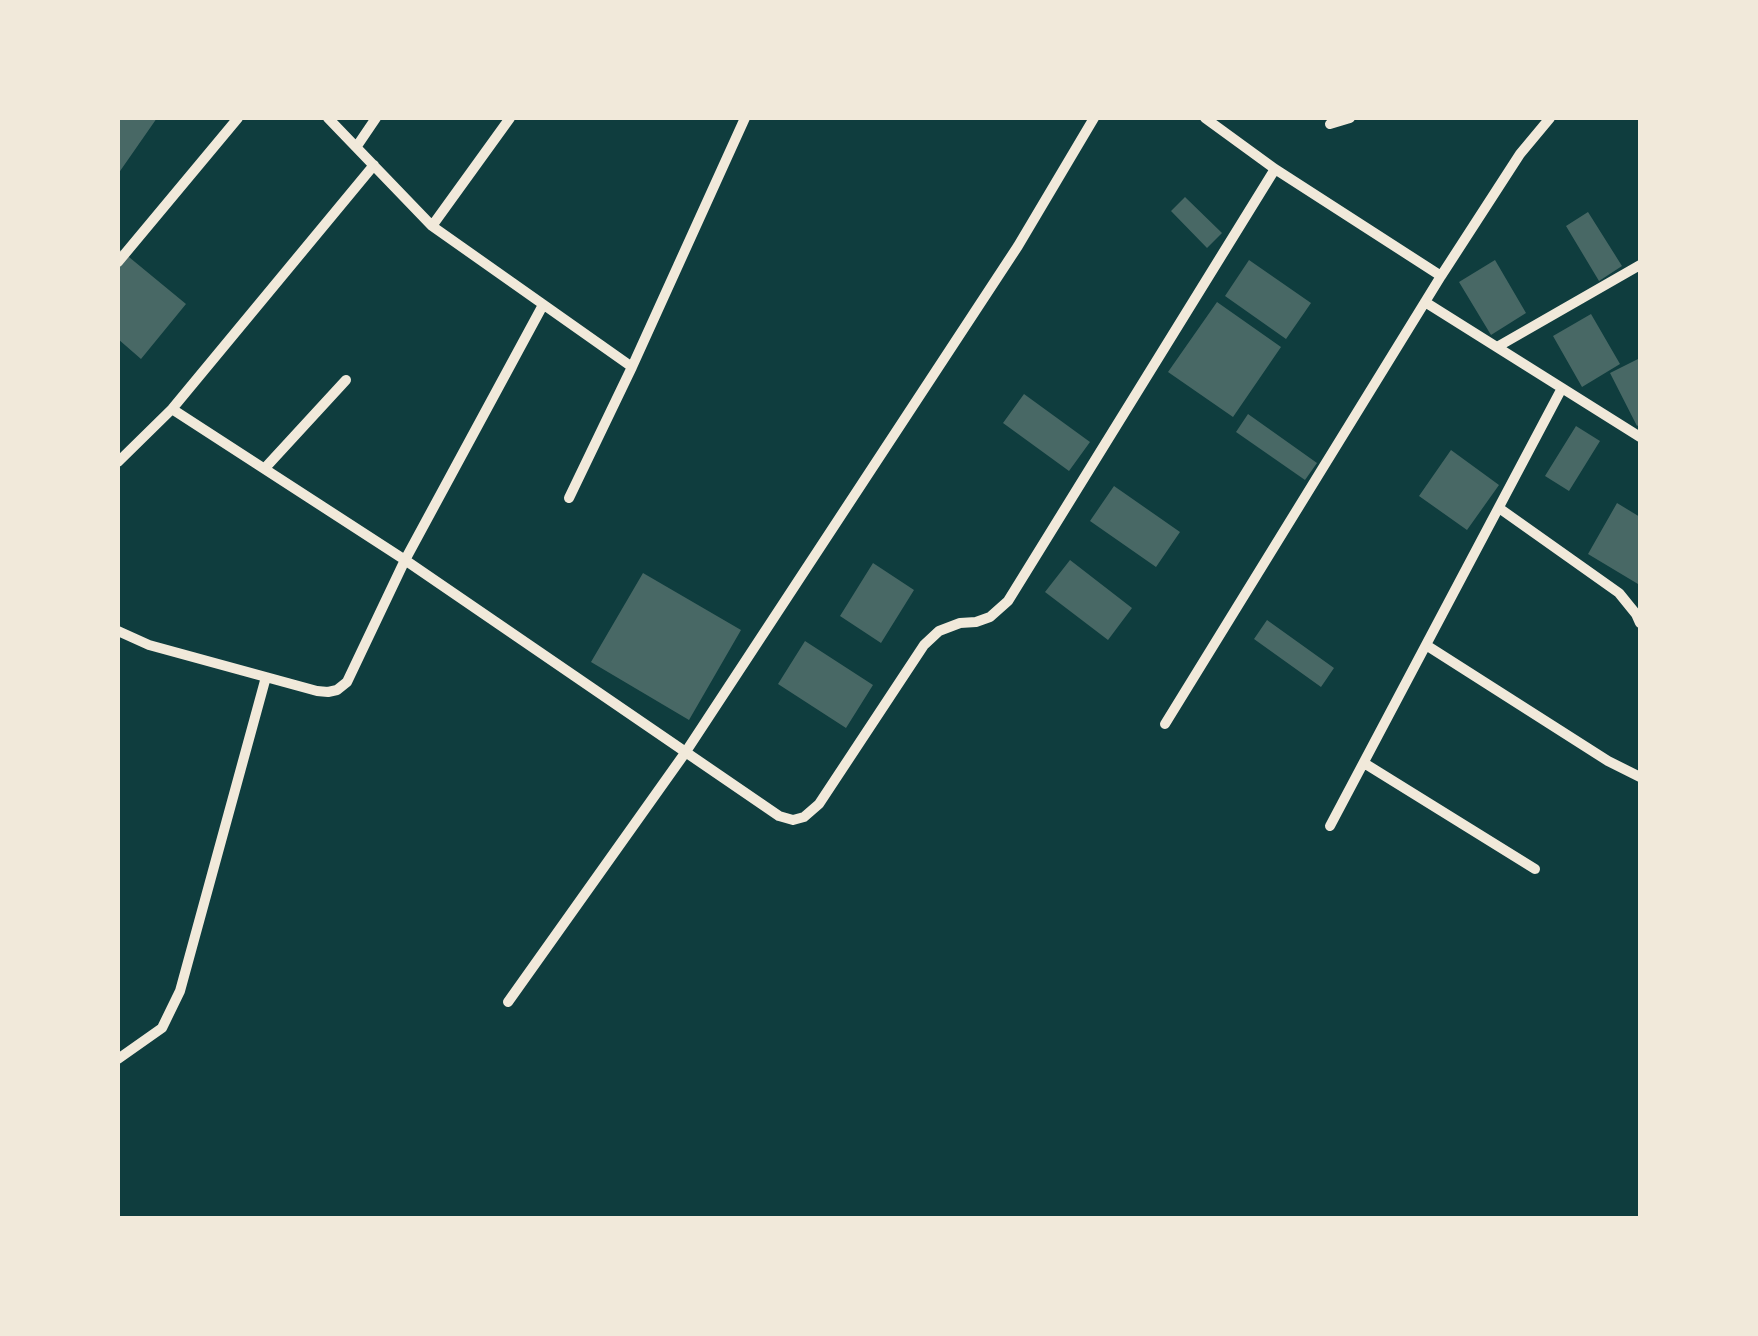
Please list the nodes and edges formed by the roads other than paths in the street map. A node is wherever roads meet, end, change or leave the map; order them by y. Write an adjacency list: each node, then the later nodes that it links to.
1 (238, 118): 15 (street)
2 (328, 118): 11 (street)
3 (376, 118): 11 (street)
4 (510, 118): 14 (street)
5 (745, 118): 21 (street)
6 (1094, 118): 36 (street)
7 (1205, 118): 13 (street)
8 (1350, 118): 10 (street)
9 (1550, 118): 17 (street)
10 (1330, 124)
11 (357, 146): 12 (street)
12 (374, 165): 14 (street); 24 (street)
13 (1274, 169): 17 (street); 36 (street)
14 (432, 226): 19 (street)
15 (118, 262)
16 (1640, 265): 20 (street)
17 (1441, 276): 18 (street)
18 (1425, 302): 20 (street); 35 (street)
19 (543, 304): 21 (street); 30 (street)
20 (1497, 347): 23 (street)
21 (632, 367): 28 (street)
22 (346, 380): 27 (street)
23 (1562, 388): 25 (street); 29 (street)
24 (172, 409): 26 (street); 27 (street)
25 (1640, 437)
26 (118, 462)
27 (265, 468): 30 (street)
28 (569, 498)
29 (1498, 508): 31 (street); 33 (street)
30 (405, 560): 34 (street); 36 (street)
31 (1640, 624)
32 (118, 631): 34 (street)
33 (1426, 645): 37 (street); 38 (street)
34 (266, 678): 42 (street)
35 (1164, 724)
36 (685, 753): 41 (street)
37 (1364, 762): 39 (street); 40 (street)
38 (1640, 777)
39 (1330, 826)
40 (1534, 868)
41 (508, 1002)
42 (122, 1056)

